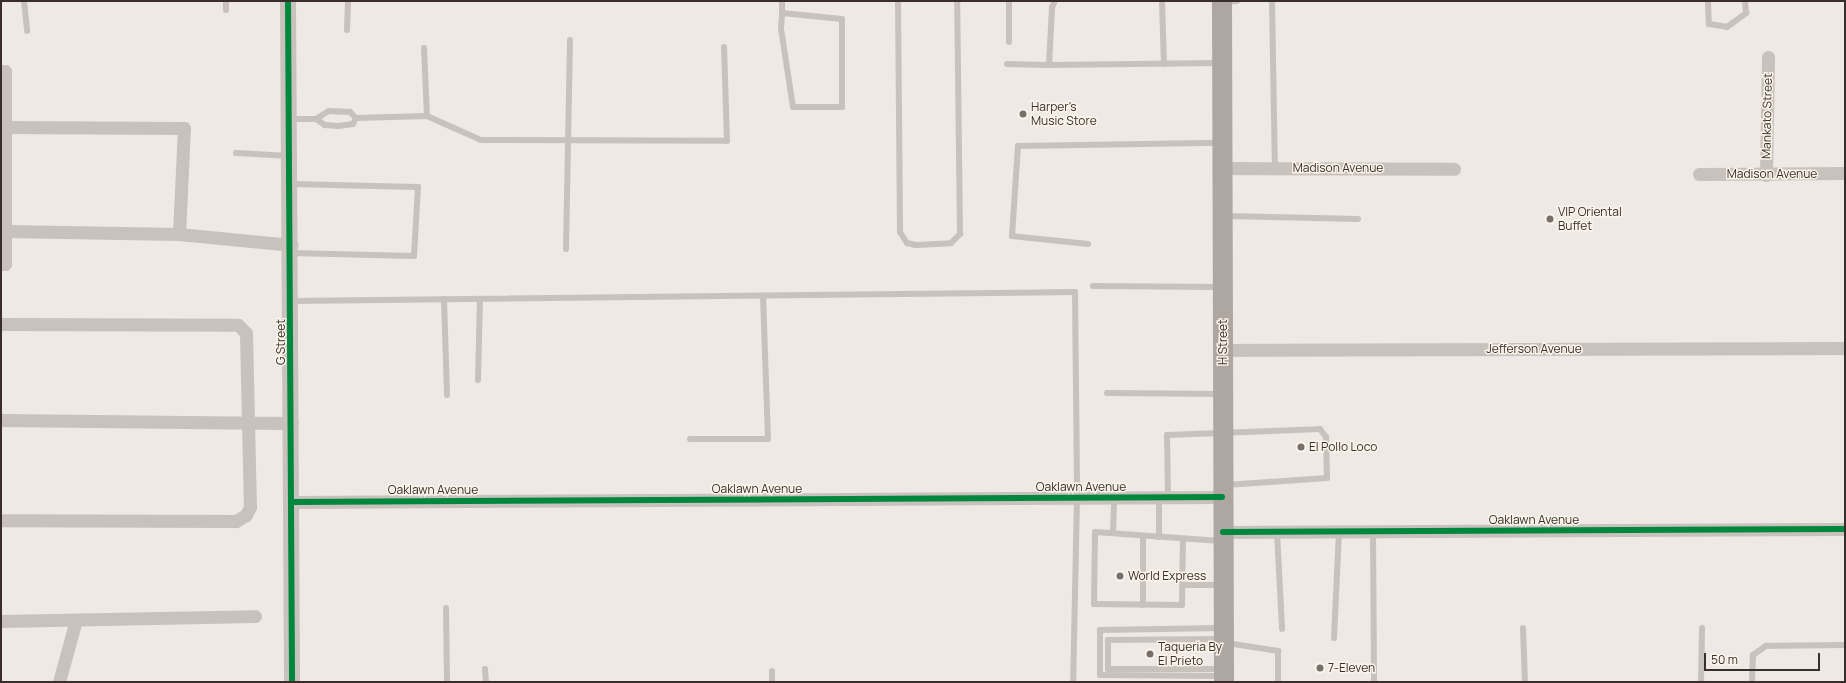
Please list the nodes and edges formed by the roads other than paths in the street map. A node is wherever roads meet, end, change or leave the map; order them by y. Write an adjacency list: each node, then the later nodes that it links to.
1 (24, 1): 18 (lane)
2 (226, 1): 15 (lane)
3 (288, 1): 31 (street, G Street)
4 (348, 1): 17 (lane)
5 (782, 1): 16 (lane)
6 (898, 1): 7 (lane)
7 (957, 1)
8 (1009, 1): 20 (lane)
9 (1055, 1): 27 (lane)
10 (1162, 1): 26 (lane)
11 (1227, 1): 24 (main road, H Street)
12 (1272, 1): 39 (lane)
13 (1708, 1): 14 (lane)
14 (1745, 1)
15 (226, 10)
16 (782, 13): 16 (lane)
17 (347, 30)
18 (26, 31)
19 (570, 40): 34 (lane)
20 (1009, 42)
21 (724, 47): 34 (lane)
22 (424, 48): 29 (lane)
23 (1768, 57): 43 (street, Mankato Street)
24 (1222, 63): 26 (lane); 35 (main road, H Street)
25 (1007, 64): 27 (lane)
26 (1164, 64): 27 (lane)
27 (1049, 65)
28 (1, 71): 33 (street)
29 (427, 116): 30 (lane); 34 (lane)
30 (356, 118): 32 (lane); 32 (lane)
31 (290, 119): 32 (lane); 37 (street, G Street)
32 (316, 119)
33 (3, 127): 45 (street); 49 (street)
34 (566, 141): 52 (lane)
35 (1222, 143): 38 (main road, H Street); 50 (lane)
36 (236, 153): 37 (lane)
37 (290, 156): 44 (street, G Street)
38 (1222, 168): 39 (street, Madison Avenue); 46 (main road, H Street)
39 (1275, 168): 40 (street, Madison Avenue)
40 (1454, 169)
41 (1845, 173): 43 (street, Madison Avenue)
42 (1699, 174): 43 (street, Madison Avenue)
43 (1766, 175)
44 (290, 184): 51 (street, G Street); 51 (lane)
45 (2, 202): 48 (street)
46 (1223, 216): 47 (lane); 55 (main road, H Street)
47 (1358, 219)
48 (5, 231): 49 (street); 53 (street)
49 (179, 234): 51 (street)
50 (1088, 244)
51 (291, 249): 59 (street, G Street)
52 (566, 249)
53 (3, 264)
54 (1093, 286): 55 (lane)
55 (1223, 287): 62 (main road, H Street)
56 (763, 296): 58 (lane); 71 (lane); 74 (lane)
57 (444, 299): 58 (lane); 59 (lane); 66 (lane)
58 (480, 299): 63 (lane)
59 (292, 301): 68 (street, G Street)
60 (1, 324): 69 (street)
61 (1845, 348): 62 (street, Jefferson Avenue)
62 (1224, 350): 65 (main road, H Street)
63 (478, 380)
64 (1108, 393): 65 (lane)
65 (1223, 394): 70 (main road, H Street)
66 (447, 395)
67 (1, 420): 69 (street)
68 (292, 423): 69 (street); 76 (street, G Street)
69 (246, 424): 77 (street)
70 (1223, 431): 72 (main road, H Street); 72 (lane); 73 (lane)
71 (690, 439)
72 (1222, 491): 73 (street, Oaklawn Avenue); 85 (main road, H Street)
73 (1164, 497): 75 (street, Oaklawn Avenue); 84 (lane)
74 (1077, 498): 75 (street, Oaklawn Avenue); 76 (street, Oaklawn Avenue); 108 (lane)
75 (1114, 498): 82 (lane)
76 (291, 502): 104 (street, G Street)
77 (1, 520)
78 (1845, 529): 81 (street, Oaklawn Avenue)
79 (1277, 532): 80 (street, Oaklawn Avenue); 85 (street, Oaklawn Avenue); 96 (lane)
80 (1339, 532): 81 (street, Oaklawn Avenue); 98 (lane)
81 (1373, 532): 110 (lane)
82 (1113, 533): 83 (lane); 89 (lane)
83 (1143, 536): 84 (lane); 89 (lane)
84 (1159, 537): 86 (lane)
85 (1223, 537): 86 (lane); 88 (main road, H Street)
86 (1183, 539): 87 (lane)
87 (1182, 585): 88 (lane); 89 (lane)
88 (1223, 586): 97 (main road, H Street)
89 (1143, 605)
90 (446, 608): 105 (lane)
91 (254, 616): 92 (street)
92 (76, 620): 93 (street); 103 (street)
93 (1, 621)
94 (1523, 628): 111 (lane)
95 (1702, 628): 112 (lane)
96 (1282, 629)
97 (1224, 637): 102 (main road, H Street); 102 (lane); 102 (lane); 109 (lane)
98 (1334, 638)
99 (1845, 645): 113 (lane)
100 (485, 670): 106 (lane)
101 (772, 671): 107 (lane)
102 (1224, 676)
103 (59, 682)
104 (292, 682)
105 (447, 682)
106 (486, 682)
107 (772, 682)
108 (1073, 682)
109 (1278, 682)
110 (1374, 682)
111 (1525, 682)
112 (1701, 682)
113 (1752, 682)

